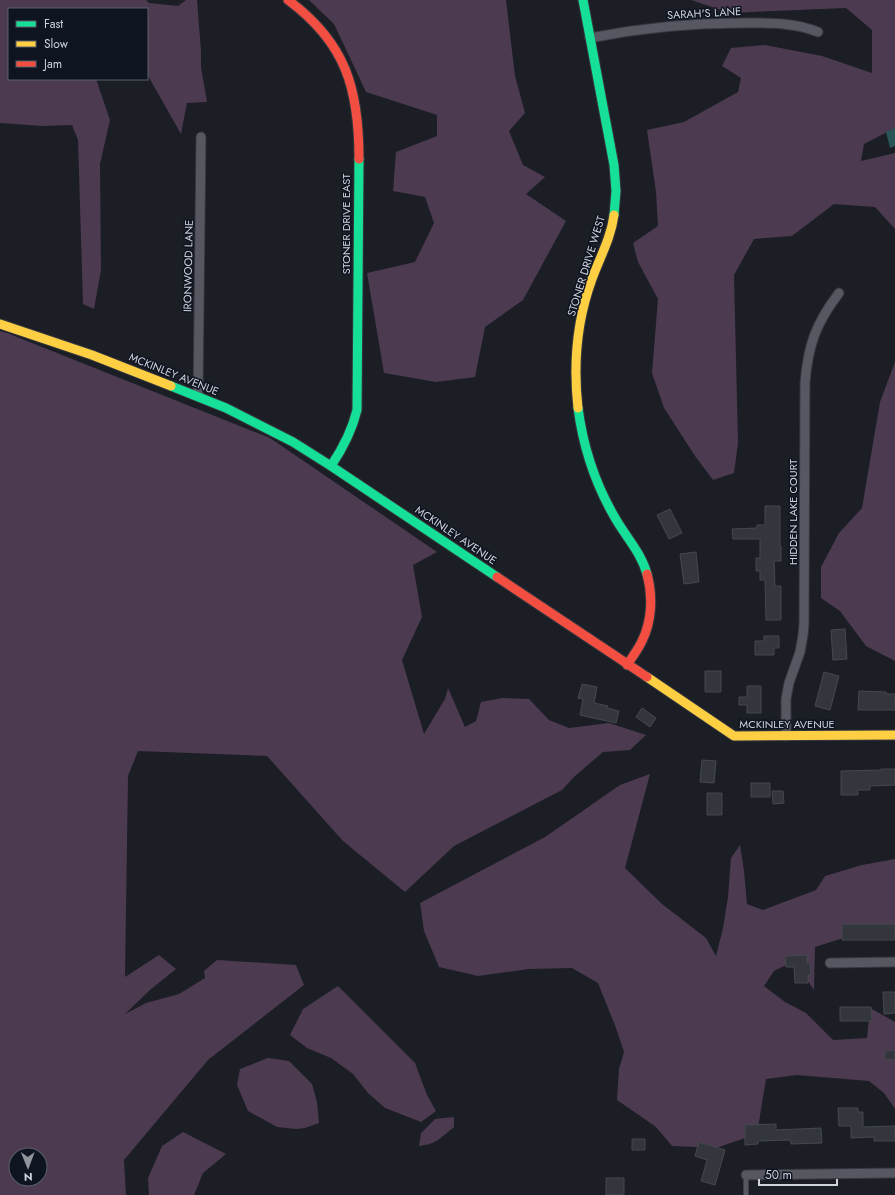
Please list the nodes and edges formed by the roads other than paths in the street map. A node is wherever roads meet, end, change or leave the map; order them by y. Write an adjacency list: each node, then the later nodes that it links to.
1 (288, 0): 9 (street, STONER DRIVE EAST)
2 (584, 0): 4 (street, STONER DRIVE WEST)
3 (818, 32): 4 (street, SARAH'S LANE)
4 (590, 38): 10 (street, STONER DRIVE WEST)
5 (201, 137): 8 (street, IRONWOOD LANE)
6 (839, 293): 12 (street, HIDDEN LAKE COURT)
7 (0, 324): 8 (street, MCKINLEY AVENUE)
8 (198, 396): 9 (street, MCKINLEY AVENUE)
9 (331, 466): 10 (street, MCKINLEY AVENUE)
10 (627, 665): 12 (street, MCKINLEY AVENUE)
11 (895, 735): 12 (street, MCKINLEY AVENUE)
12 (786, 736)
13 (895, 962): 14 (street)
14 (830, 963)
15 (895, 1173): 16 (street)
16 (746, 1175): 17 (lane)
17 (746, 1195)

